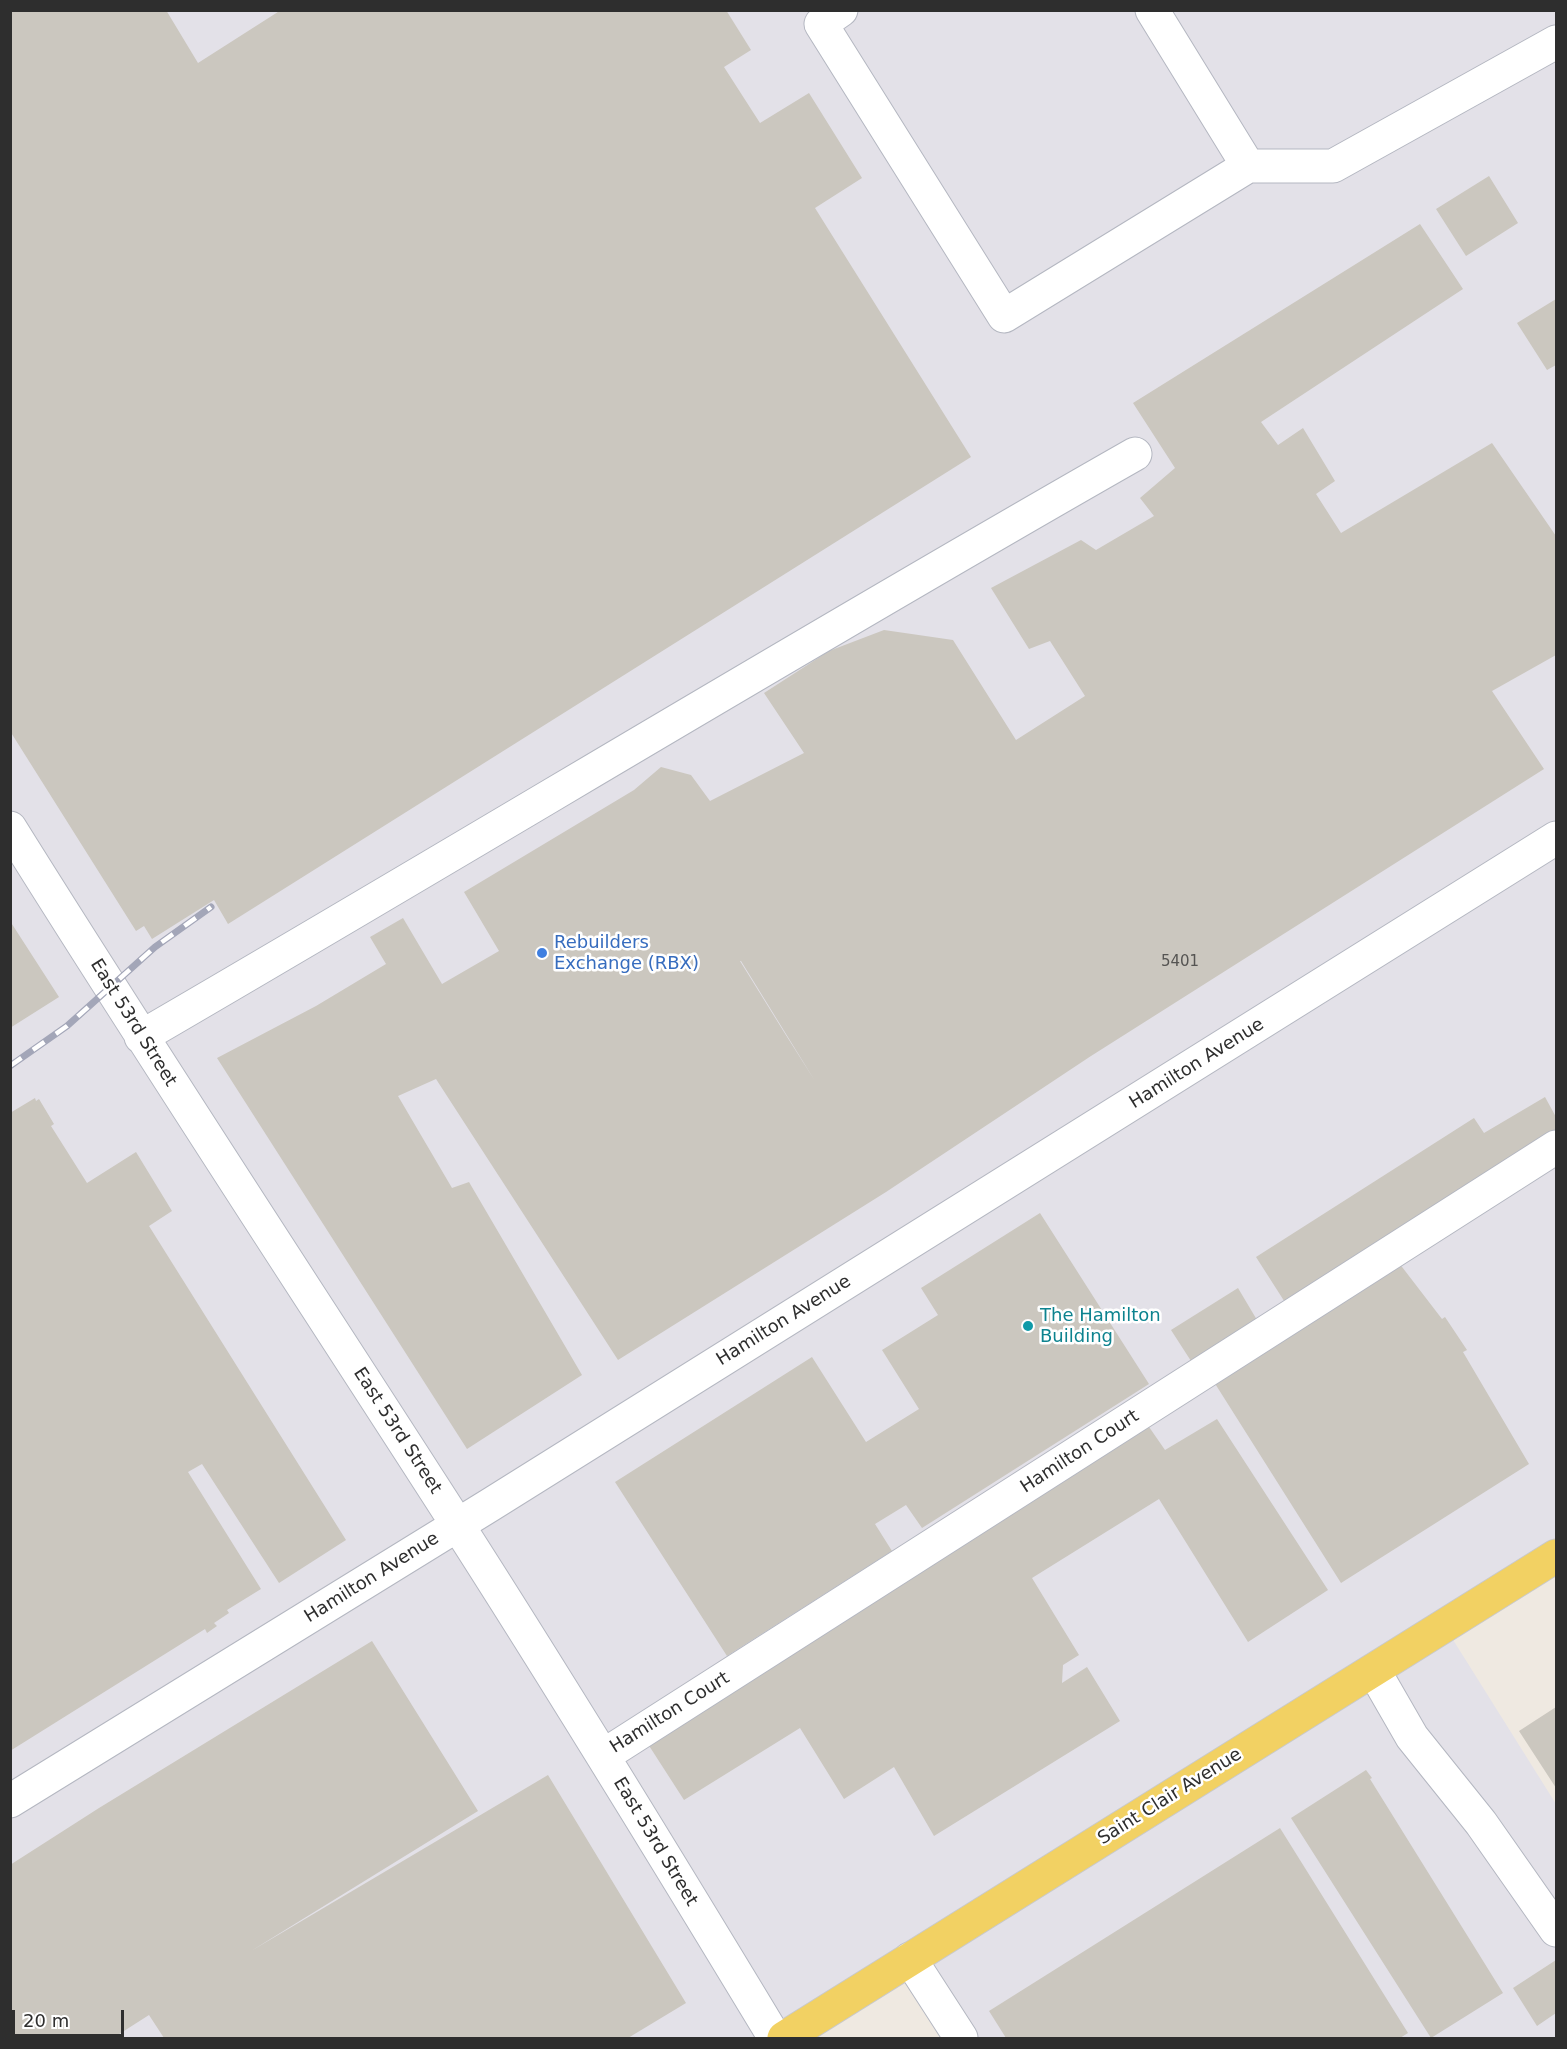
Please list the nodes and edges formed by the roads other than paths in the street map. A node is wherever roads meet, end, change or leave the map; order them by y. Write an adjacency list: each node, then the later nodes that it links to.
1 (841, 10): 4 (street)
2 (1152, 10): 4 (street)
3 (1557, 42): 4 (street)
4 (1248, 166)
5 (1135, 454): 8 (street)
6 (10, 828): 8 (street, East 53rd Street)
7 (1557, 838): 10 (street, Hamilton Avenue)
8 (141, 1037): 10 (street, East 53rd Street)
9 (1557, 1147): 13 (street, Hamilton Court)
10 (458, 1525): 13 (street, East 53rd Street); 14 (street, Hamilton Avenue)
11 (1557, 1556): 12 (main road, Saint Clair Avenue)
12 (1374, 1671): 15 (street); 16 (main road, Saint Clair Avenue)
13 (603, 1756): 17 (street, East 53rd Street)
14 (10, 1801)
15 (1557, 1930)
16 (910, 1959): 18 (main road, Saint Clair Avenue); 19 (street)
17 (775, 2038)
18 (784, 2038)
19 (961, 2038)

